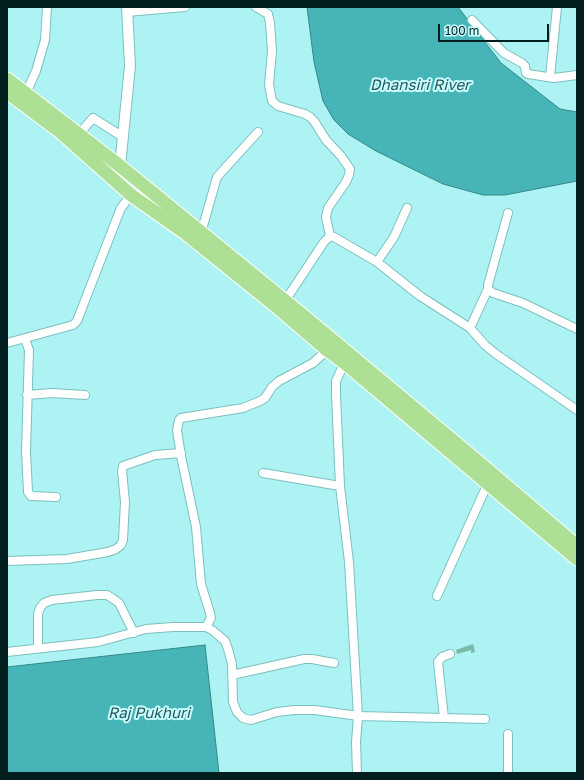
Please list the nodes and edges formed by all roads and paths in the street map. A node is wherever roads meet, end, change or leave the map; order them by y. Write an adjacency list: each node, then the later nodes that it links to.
1 (47, 7): 11 (street)
2 (185, 7): 5 (street)
3 (256, 7): 20 (street)
4 (557, 7): 8 (street)
5 (127, 10): 14 (street)
6 (472, 20): 8 (street)
7 (577, 75): 8 (street)
8 (550, 77)
9 (7, 79): 11 (main road)
10 (7, 92): 16 (main road)
11 (26, 94): 13 (main road)
12 (258, 132): 19 (street)
13 (79, 134): 14 (street); 15 (main road)
14 (122, 137): 15 (street)
15 (120, 166): 19 (main road)
16 (131, 195): 26 (street); 28 (main road)
17 (407, 208): 21 (street)
18 (508, 213): 22 (street)
19 (198, 231): 23 (main road)
20 (330, 236): 21 (street); 23 (street)
21 (376, 262): 24 (street)
22 (488, 289): 24 (street); 25 (street)
23 (285, 301): 38 (main road)
24 (470, 328): 32 (street)
25 (577, 329)
26 (25, 339): 27 (street); 30 (street)
27 (7, 343)
28 (327, 350): 29 (main road); 33 (street)
29 (346, 364): 35 (main road); 36 (street)
30 (27, 395): 31 (street); 37 (street)
31 (86, 395)
32 (577, 410)
33 (181, 453): 40 (street); 42 (street)
34 (263, 473): 36 (street)
35 (488, 483): 39 (main road); 41 (street)
36 (340, 486): 49 (street)
37 (56, 497)
38 (577, 546)
39 (577, 559)
40 (7, 561)
41 (437, 596)
42 (206, 628): 43 (street); 48 (street)
43 (134, 632): 44 (street); 44 (street)
44 (38, 648): 45 (street)
45 (7, 652)
46 (450, 654): 50 (street)
47 (334, 663): 48 (street)
48 (232, 675): 49 (street)
49 (358, 716): 50 (street); 53 (street)
50 (444, 718): 51 (street)
51 (485, 719)
52 (508, 734): 54 (street)
53 (357, 773)
54 (508, 773)

